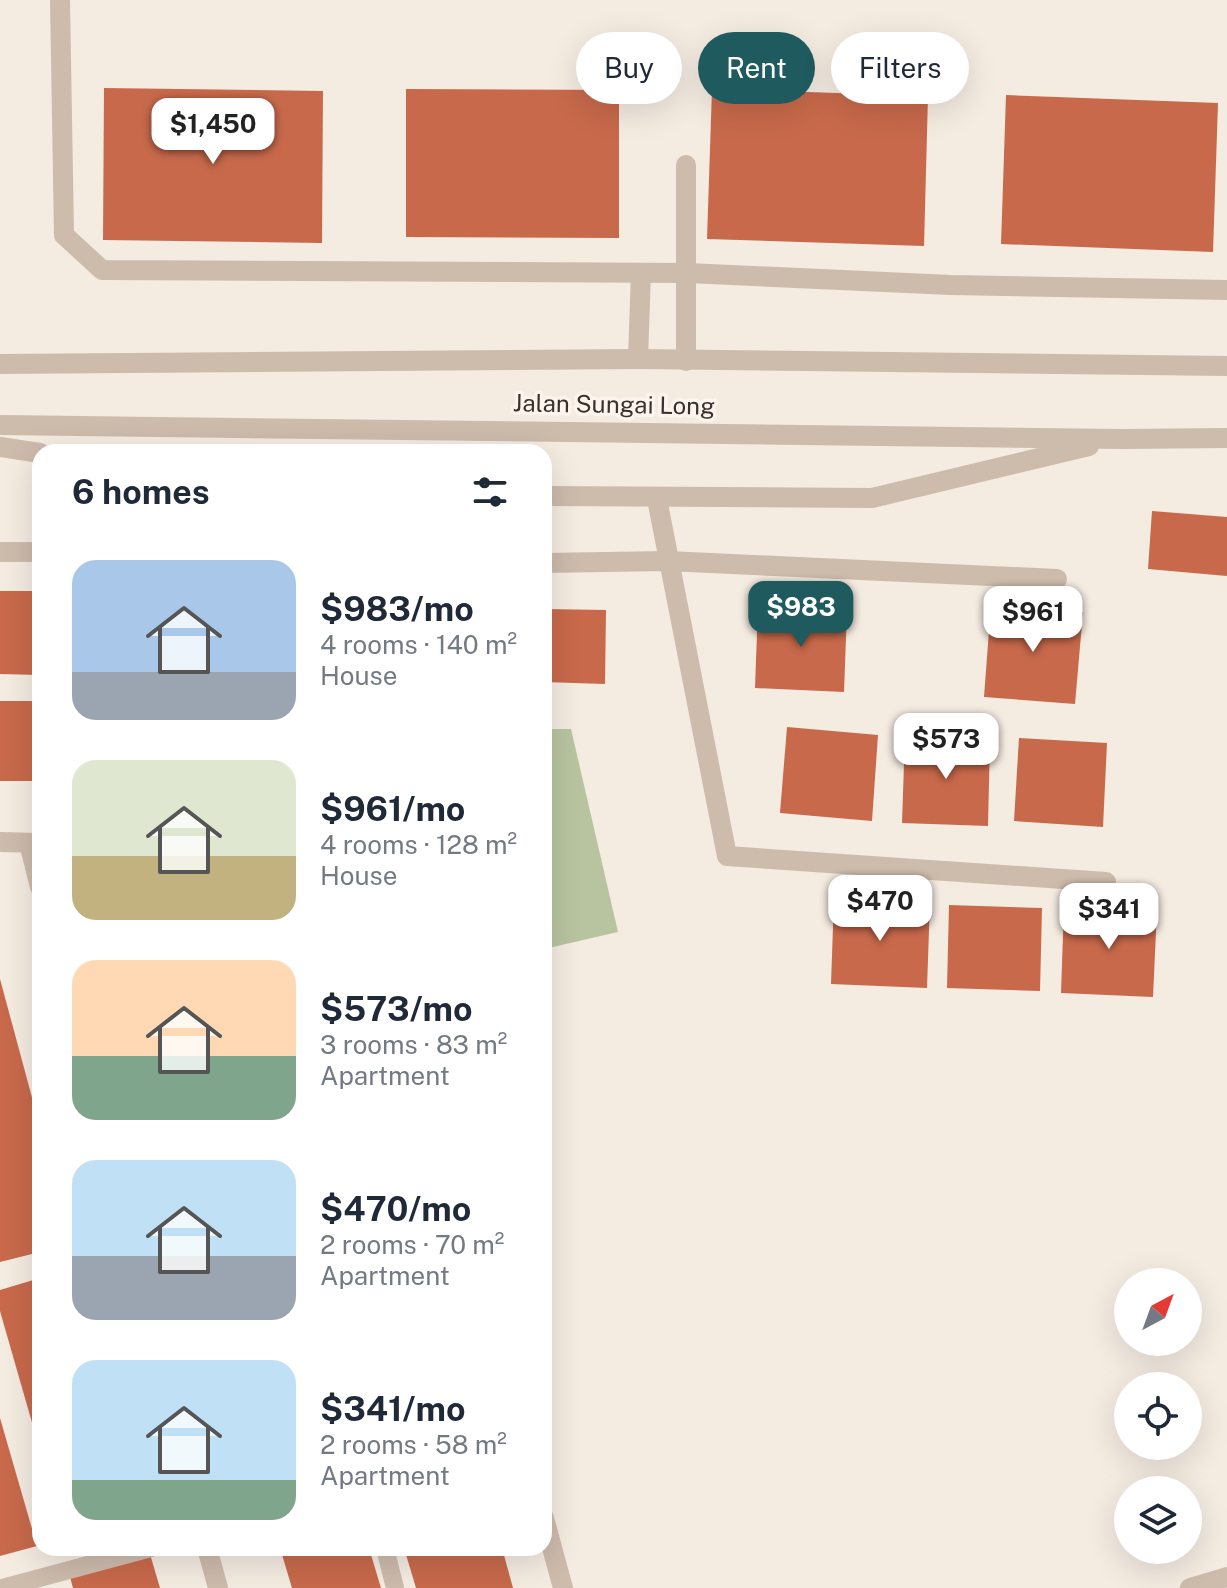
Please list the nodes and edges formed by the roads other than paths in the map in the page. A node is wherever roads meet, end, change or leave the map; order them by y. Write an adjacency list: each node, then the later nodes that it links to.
1 (60, 0): 3 (street)
2 (686, 165): 4 (street)
3 (641, 273): 4 (street); 6 (street)
4 (688, 273): 5 (street); 7 (street)
5 (1227, 290)
6 (638, 359): 7 (street, Jalan Sungai Long); 8 (street, Jalan Sungai Long)
7 (686, 361): 9 (street, Jalan Sungai Long)
8 (0, 364)
9 (1227, 366)
10 (0, 425): 12 (street, Jalan Sungai Long)
11 (1227, 438): 12 (street, Jalan Sungai Long)
12 (1121, 439): 16 (street)
13 (0, 447): 14 (street)
14 (32, 452)
15 (552, 496): 16 (street)
16 (657, 499): 19 (street)
17 (0, 552): 18 (street)
18 (32, 552)
19 (667, 561): 20 (street); 21 (street); 24 (street)
20 (552, 563)
21 (1057, 579)
22 (0, 842): 23 (street)
23 (32, 843)
24 (1106, 882)
25 (552, 1547): 33 (street)
26 (121, 1556): 30 (lane)
27 (209, 1556): 31 (street)
28 (387, 1556): 32 (lane)
29 (1227, 1577): 34 (street)
30 (2, 1588)
31 (218, 1588)
32 (395, 1588)
33 (563, 1588)
34 (1190, 1588)

